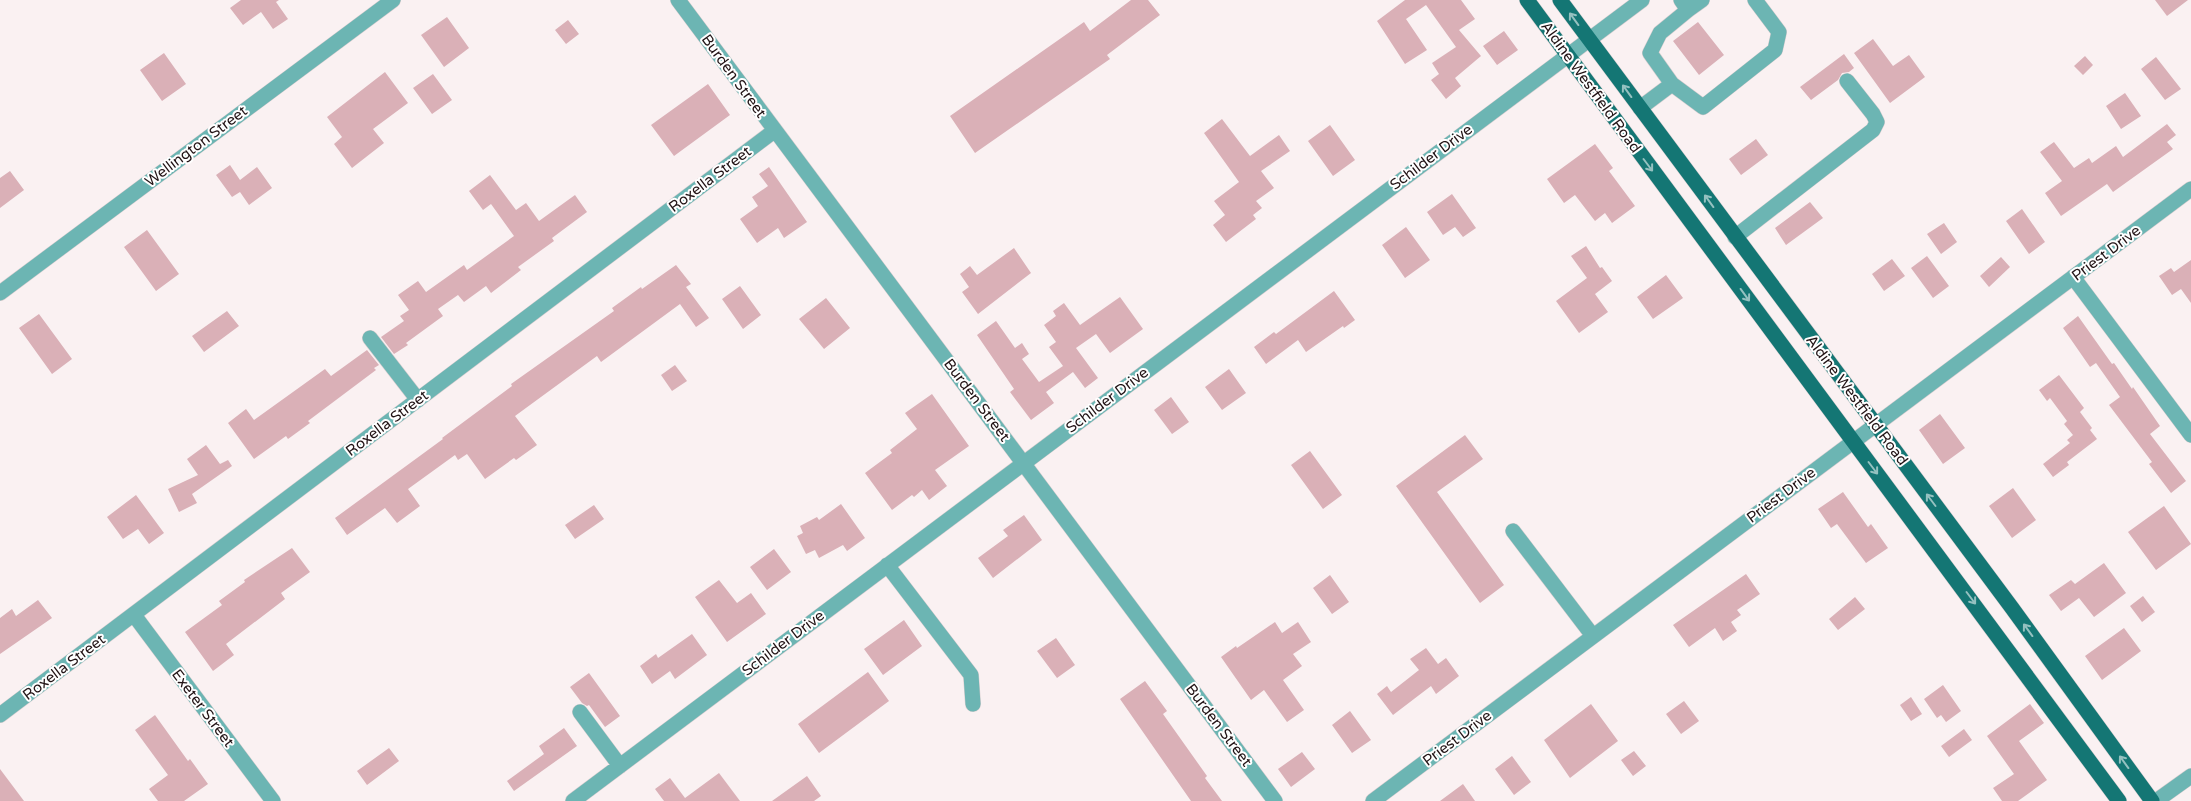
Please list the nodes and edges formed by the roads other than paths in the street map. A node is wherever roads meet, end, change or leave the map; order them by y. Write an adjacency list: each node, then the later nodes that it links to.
1 (393, 0): 19 (street, Wellington Street)
2 (678, 0): 14 (street, Burden Street)
3 (1527, 0): 10 (main road, Aldine Westfield Road)
4 (1560, 0): 9 (main road, Aldine Westfield Road, one-way to 4)
5 (1642, 0): 9 (street, Schilder Drive)
6 (1702, 0): 8 (street)
7 (1755, 0): 12 (street)
8 (1685, 5): 12 (street)
9 (1589, 39): 10 (street, Schilder Drive); 13 (main road, Aldine Westfield Road, one-way to 9)
10 (1567, 55): 17 (main road, Aldine Westfield Road, one-way to 17); 25 (street, Schilder Drive)
11 (1847, 81): 16 (street)
12 (1672, 84): 13 (street)
13 (1640, 108): 16 (main road, Aldine Westfield Road, one-way to 13)
14 (774, 130): 21 (street, Roxella Street); 25 (street, Burden Street)
15 (2191, 189): 18 (street, Priest Drive)
16 (1732, 233): 17 (main road); 22 (main road, Aldine Westfield Road)
17 (1708, 246): 24 (main road, Aldine Westfield Road, one-way to 24)
18 (2073, 277): 22 (street, Priest Drive); 23 (street)
19 (0, 293)
20 (370, 338): 21 (street)
21 (418, 400): 29 (street, Roxella Street)
22 (1874, 425): 24 (street, Priest Drive); 28 (main road, Aldine Westfield Road, one-way to 22)
23 (2191, 435)
24 (1853, 441): 30 (main road, Aldine Westfield Road, one-way to 30); 31 (street, Priest Drive)
25 (1024, 462): 27 (street, Schilder Drive); 39 (street, Burden Street)
26 (1513, 531): 31 (street)
27 (887, 565): 32 (street); 35 (street, Schilder Drive)
28 (2012, 608): 30 (main road); 42 (main road, Aldine Westfield Road, one-way to 28)
29 (134, 615): 34 (street, Roxella Street); 37 (street, Exeter Street)
30 (1991, 624): 41 (main road, Aldine Westfield Road)
31 (1593, 636): 40 (street, Priest Drive)
32 (973, 704)
33 (580, 712): 35 (street)
34 (0, 715)
35 (620, 766): 38 (street, Schilder Drive)
36 (2191, 776): 42 (street)
37 (273, 801)
38 (573, 801)
39 (1275, 801)
40 (1373, 801)
41 (2120, 801)
42 (2154, 801)

